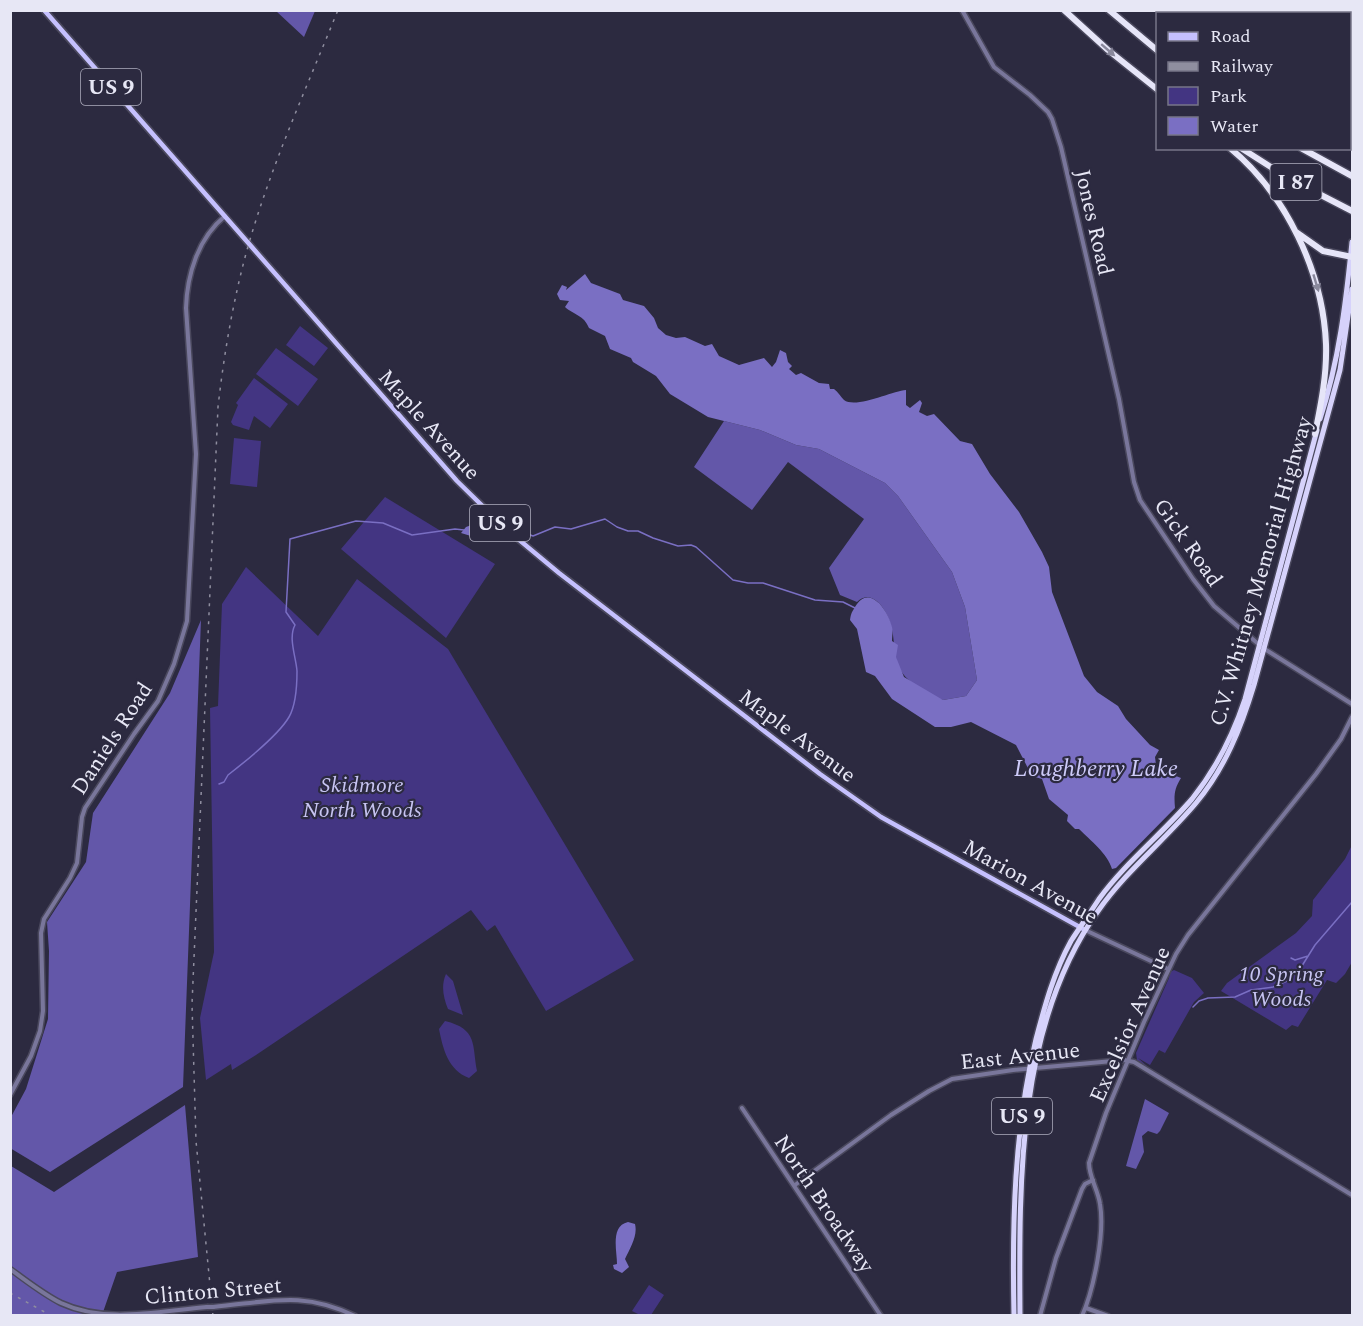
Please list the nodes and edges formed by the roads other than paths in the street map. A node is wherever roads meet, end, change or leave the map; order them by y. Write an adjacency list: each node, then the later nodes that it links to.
1 (44, 10): 12 (main road, Maple Avenue / US 9)
2 (962, 10): 18 (street, Jones Road)
3 (1064, 10): 6 (highway, one-way to 6)
4 (1109, 10): 5 (highway)
5 (1156, 49)
6 (1156, 88)
7 (1232, 150): 13 (highway)
8 (1244, 150): 11 (highway, I 87)
9 (1304, 150): 10 (highway, I 87)
10 (1353, 176)
11 (1353, 211)
12 (225, 216): 22 (main road, Maple Avenue / US 9); 27 (street, Daniels Road)
13 (1294, 229): 15 (highway); 17 (highway, one-way to 17)
14 (1353, 242): 15 (highway, C.V. Whitney Memorial Highway)
15 (1352, 257): 17 (highway, C.V. Whitney Memorial Highway)
16 (1353, 289): 19 (highway, C.V. Whitney Memorial Highway)
17 (1315, 434): 19 (highway, C.V. Whitney Memorial Highway)
18 (1133, 474): 19 (street, Gick Road)
19 (1261, 646): 20 (street, Gick Road); 23 (highway, C.V. Whitney Memorial Highway)
20 (1353, 704)
21 (1353, 717): 24 (street, Excelsior Avenue)
22 (881, 817): 23 (main road, Marion Avenue / US 9)
23 (1083, 929): 24 (street, Marion Avenue); 26 (highway, C.V. Whitney Memorial Highway / US 9)
24 (1168, 969): 25 (street, Excelsior Avenue)
25 (1128, 1061): 26 (street, East Avenue); 29 (street, Excelsior Avenue); 31 (street)
26 (1032, 1069): 30 (street, East Avenue); 38 (highway, C.V. Whitney Memorial Highway / US 9); 39 (highway, C.V. Whitney Memorial Highway / US 9)
27 (10, 1095)
28 (741, 1108): 30 (street, North Broadway)
29 (1093, 1180): 33 (street, Excelsior Avenue); 34 (street)
30 (795, 1185): 37 (street, North Broadway)
31 (1353, 1195)
32 (10, 1269): 36 (street, Clinton Street, bridge)
33 (1086, 1308): 35 (street, Excelsior Avenue); 40 (street)
34 (1040, 1314)
35 (1083, 1315)
36 (355, 1316)
37 (881, 1316)
38 (1014, 1316)
39 (1020, 1316)
40 (1108, 1316)

